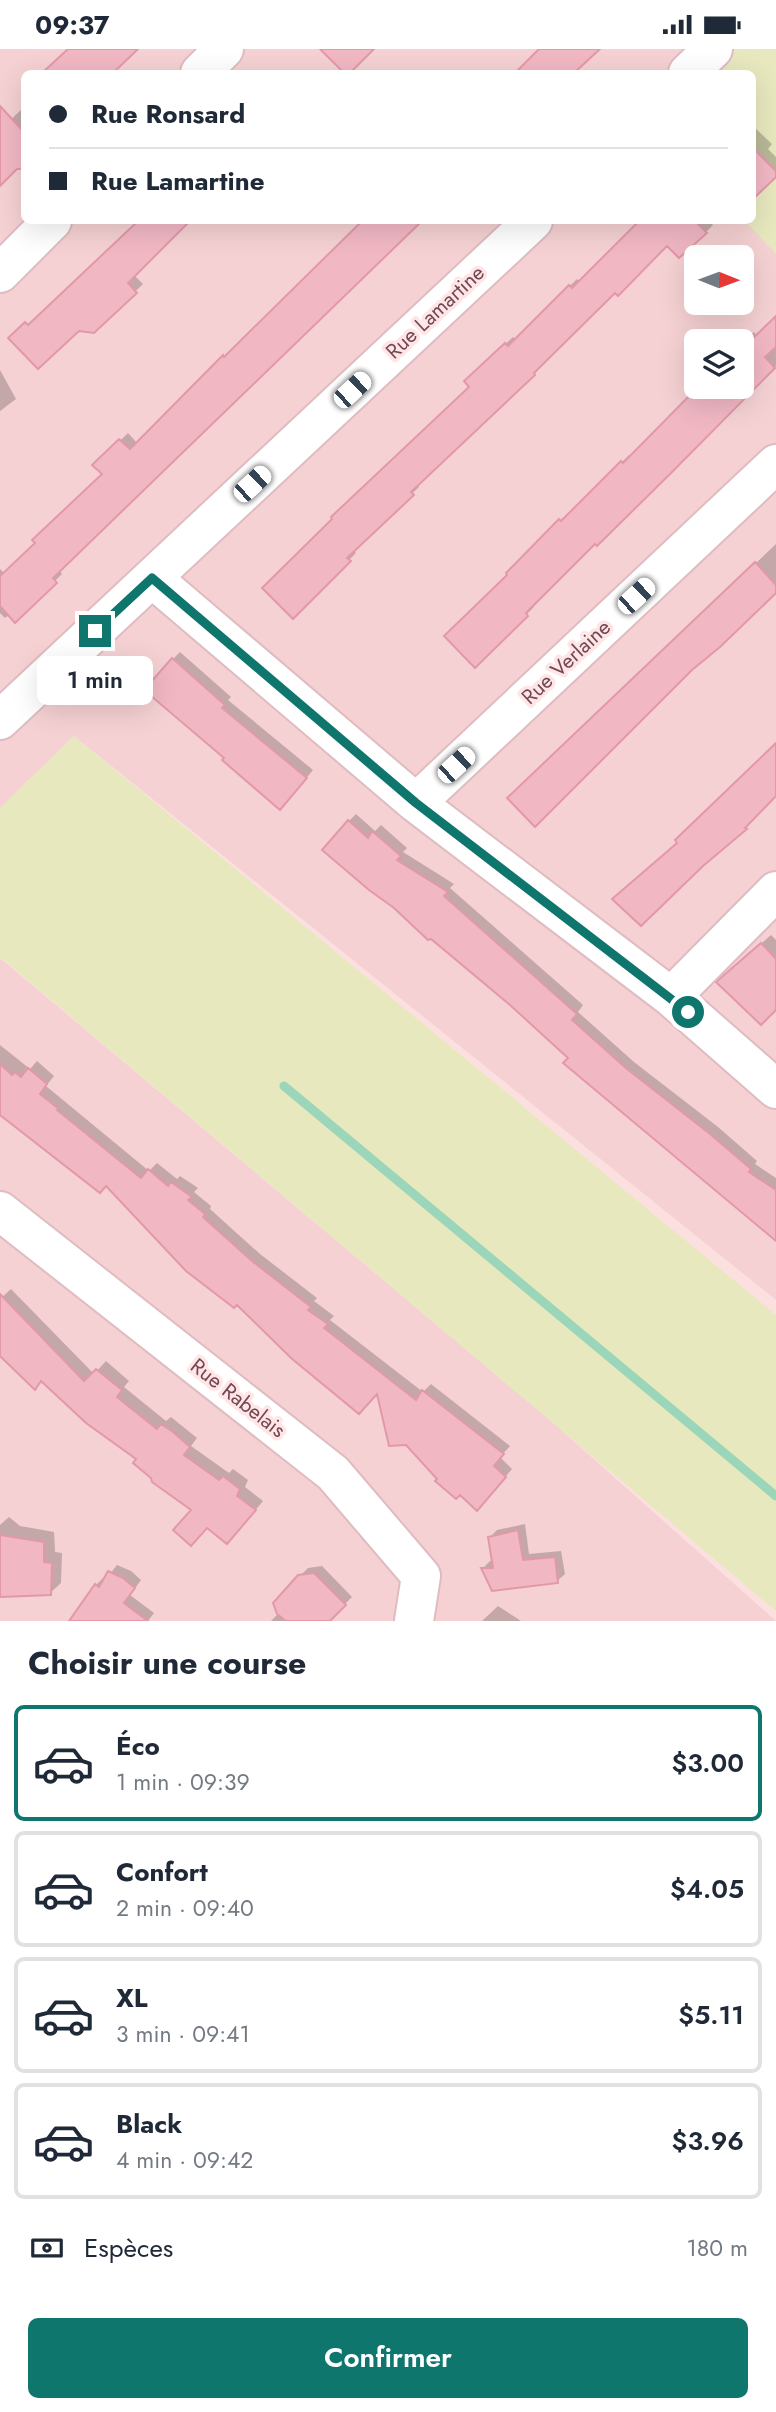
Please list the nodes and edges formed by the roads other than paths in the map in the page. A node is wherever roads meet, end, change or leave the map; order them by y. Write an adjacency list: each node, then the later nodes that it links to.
1 (225, 49): 3 (street)
2 (713, 49): 4 (street)
3 (203, 70)
4 (691, 70)
5 (49, 224): 7 (street)
6 (530, 224): 9 (street, Rue Lamartine)
7 (0, 273)
8 (776, 464): 11 (street, Rue Verlaine)
9 (152, 578): 10 (street, Rue Lamartine); 11 (street)
10 (0, 720)
11 (416, 803): 13 (street)
12 (776, 891): 13 (street)
13 (671, 997): 14 (street)
14 (776, 1089)
15 (0, 1211): 16 (street, Rue Rabelais)
16 (414, 1621)

